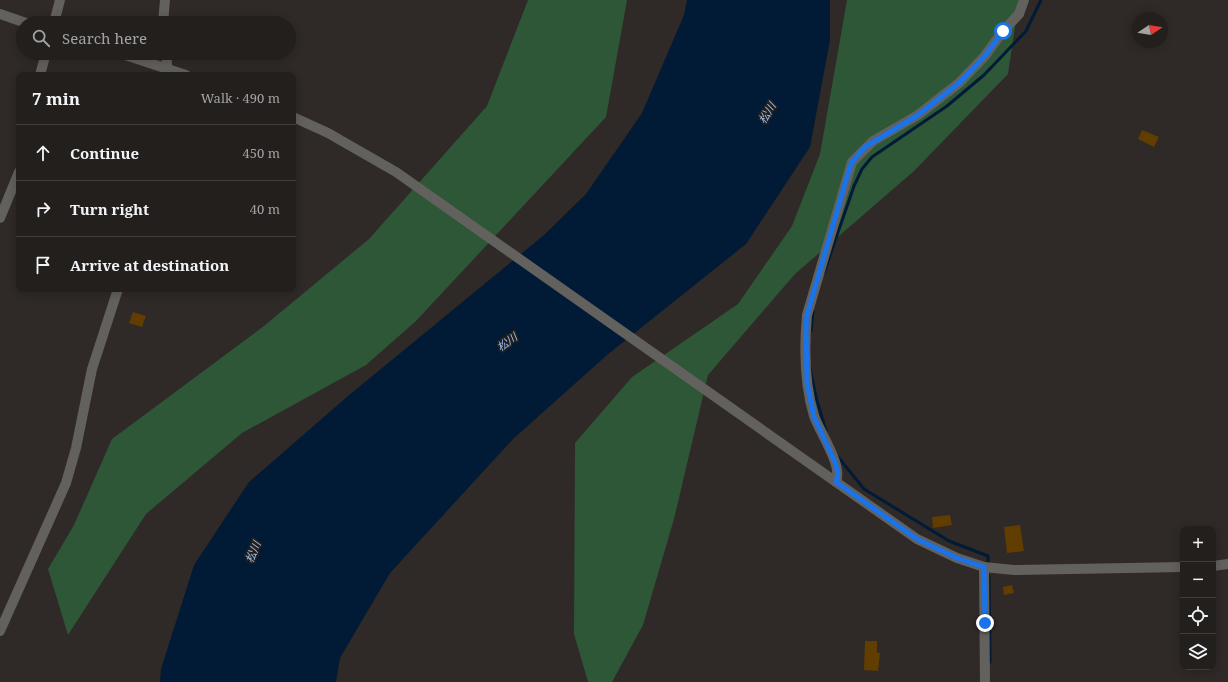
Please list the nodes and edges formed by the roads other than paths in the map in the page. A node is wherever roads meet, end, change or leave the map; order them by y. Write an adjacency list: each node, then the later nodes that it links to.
1 (60, 0): 5 (street)
2 (165, 0): 6 (street)
3 (1024, 0): 17 (street)
4 (0, 14): 7 (street)
5 (56, 16)
6 (164, 16)
7 (16, 20)
8 (44, 60): 11 (street)
9 (137, 60): 12 (street)
10 (167, 60): 12 (street)
11 (41, 72)
12 (168, 72)
13 (296, 118): 17 (street)
14 (16, 179): 15 (street)
15 (0, 218)
16 (117, 292): 22 (street)
17 (836, 482): 20 (street)
18 (1228, 564): 19 (street)
19 (1216, 566)
20 (984, 567): 21 (street); 23 (street)
21 (1180, 567)
22 (0, 631)
23 (984, 682)

